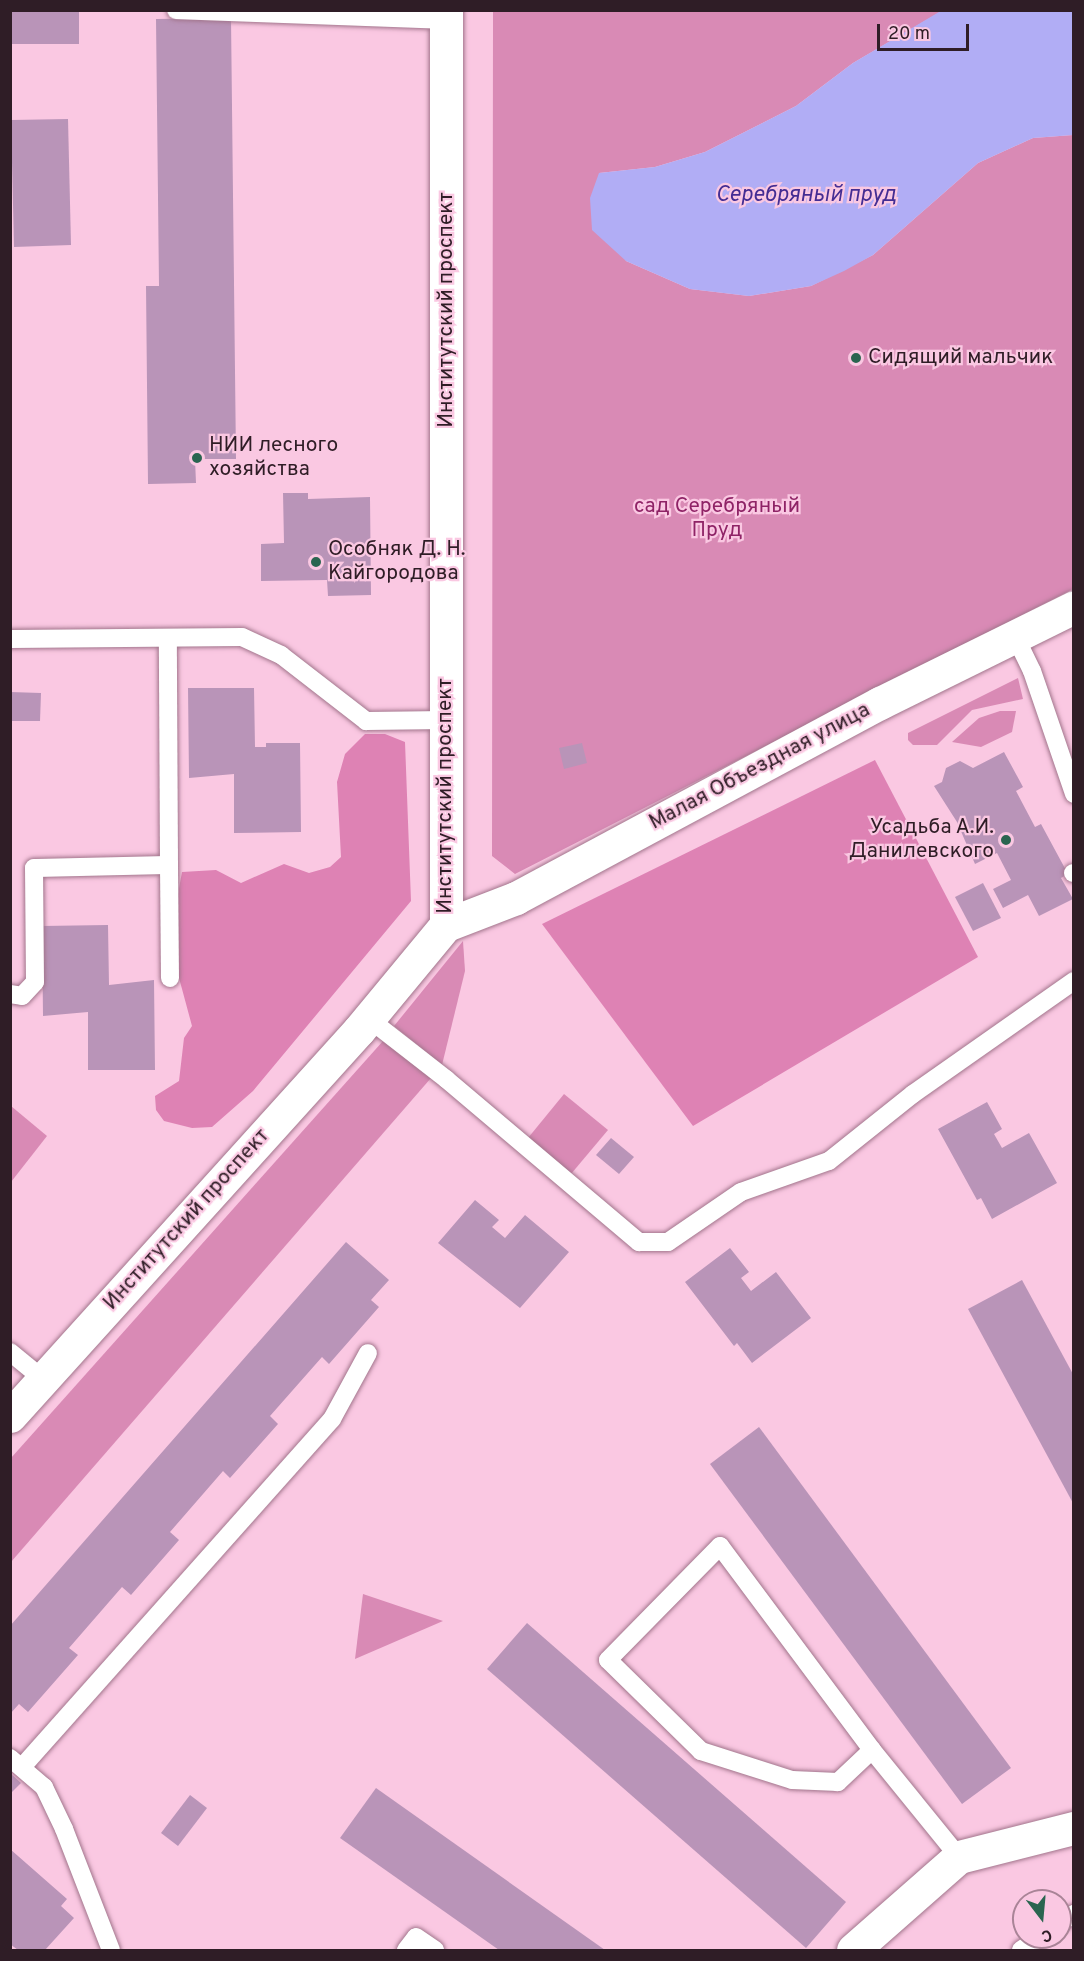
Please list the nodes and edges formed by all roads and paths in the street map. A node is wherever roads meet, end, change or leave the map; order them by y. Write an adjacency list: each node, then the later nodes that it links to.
1 (176, 10): 2 (lane)
2 (446, 15): 7 (street, Институтский проспект)
3 (1074, 607): 4 (street, Малая Объездная улица)
4 (1014, 634): 8 (lane); 10 (street, Малая Объездная улица)
5 (168, 638): 6 (lane); 7 (lane); 9 (lane)
6 (10, 639)
7 (446, 720): 10 (street, Институтский проспект)
8 (1074, 794)
9 (170, 865): 11 (lane); 13 (lane)
10 (447, 925): 14 (street, Институтский проспект)
11 (170, 978)
12 (1074, 981): 14 (lane)
13 (10, 994)
14 (369, 1019): 17 (street, Институтский проспект)
15 (10, 1352): 17 (lane)
16 (369, 1353): 20 (lane)
17 (43, 1379): 18 (street, Институтский проспект)
18 (10, 1416)
19 (872, 1750): 19 (lane); 22 (lane)
20 (16, 1762): 23 (lane)
21 (1074, 1828): 22 (street)
22 (959, 1857): 26 (street)
23 (111, 1950)
24 (406, 1950): 25 (lane)
25 (435, 1950)
26 (853, 1950)

